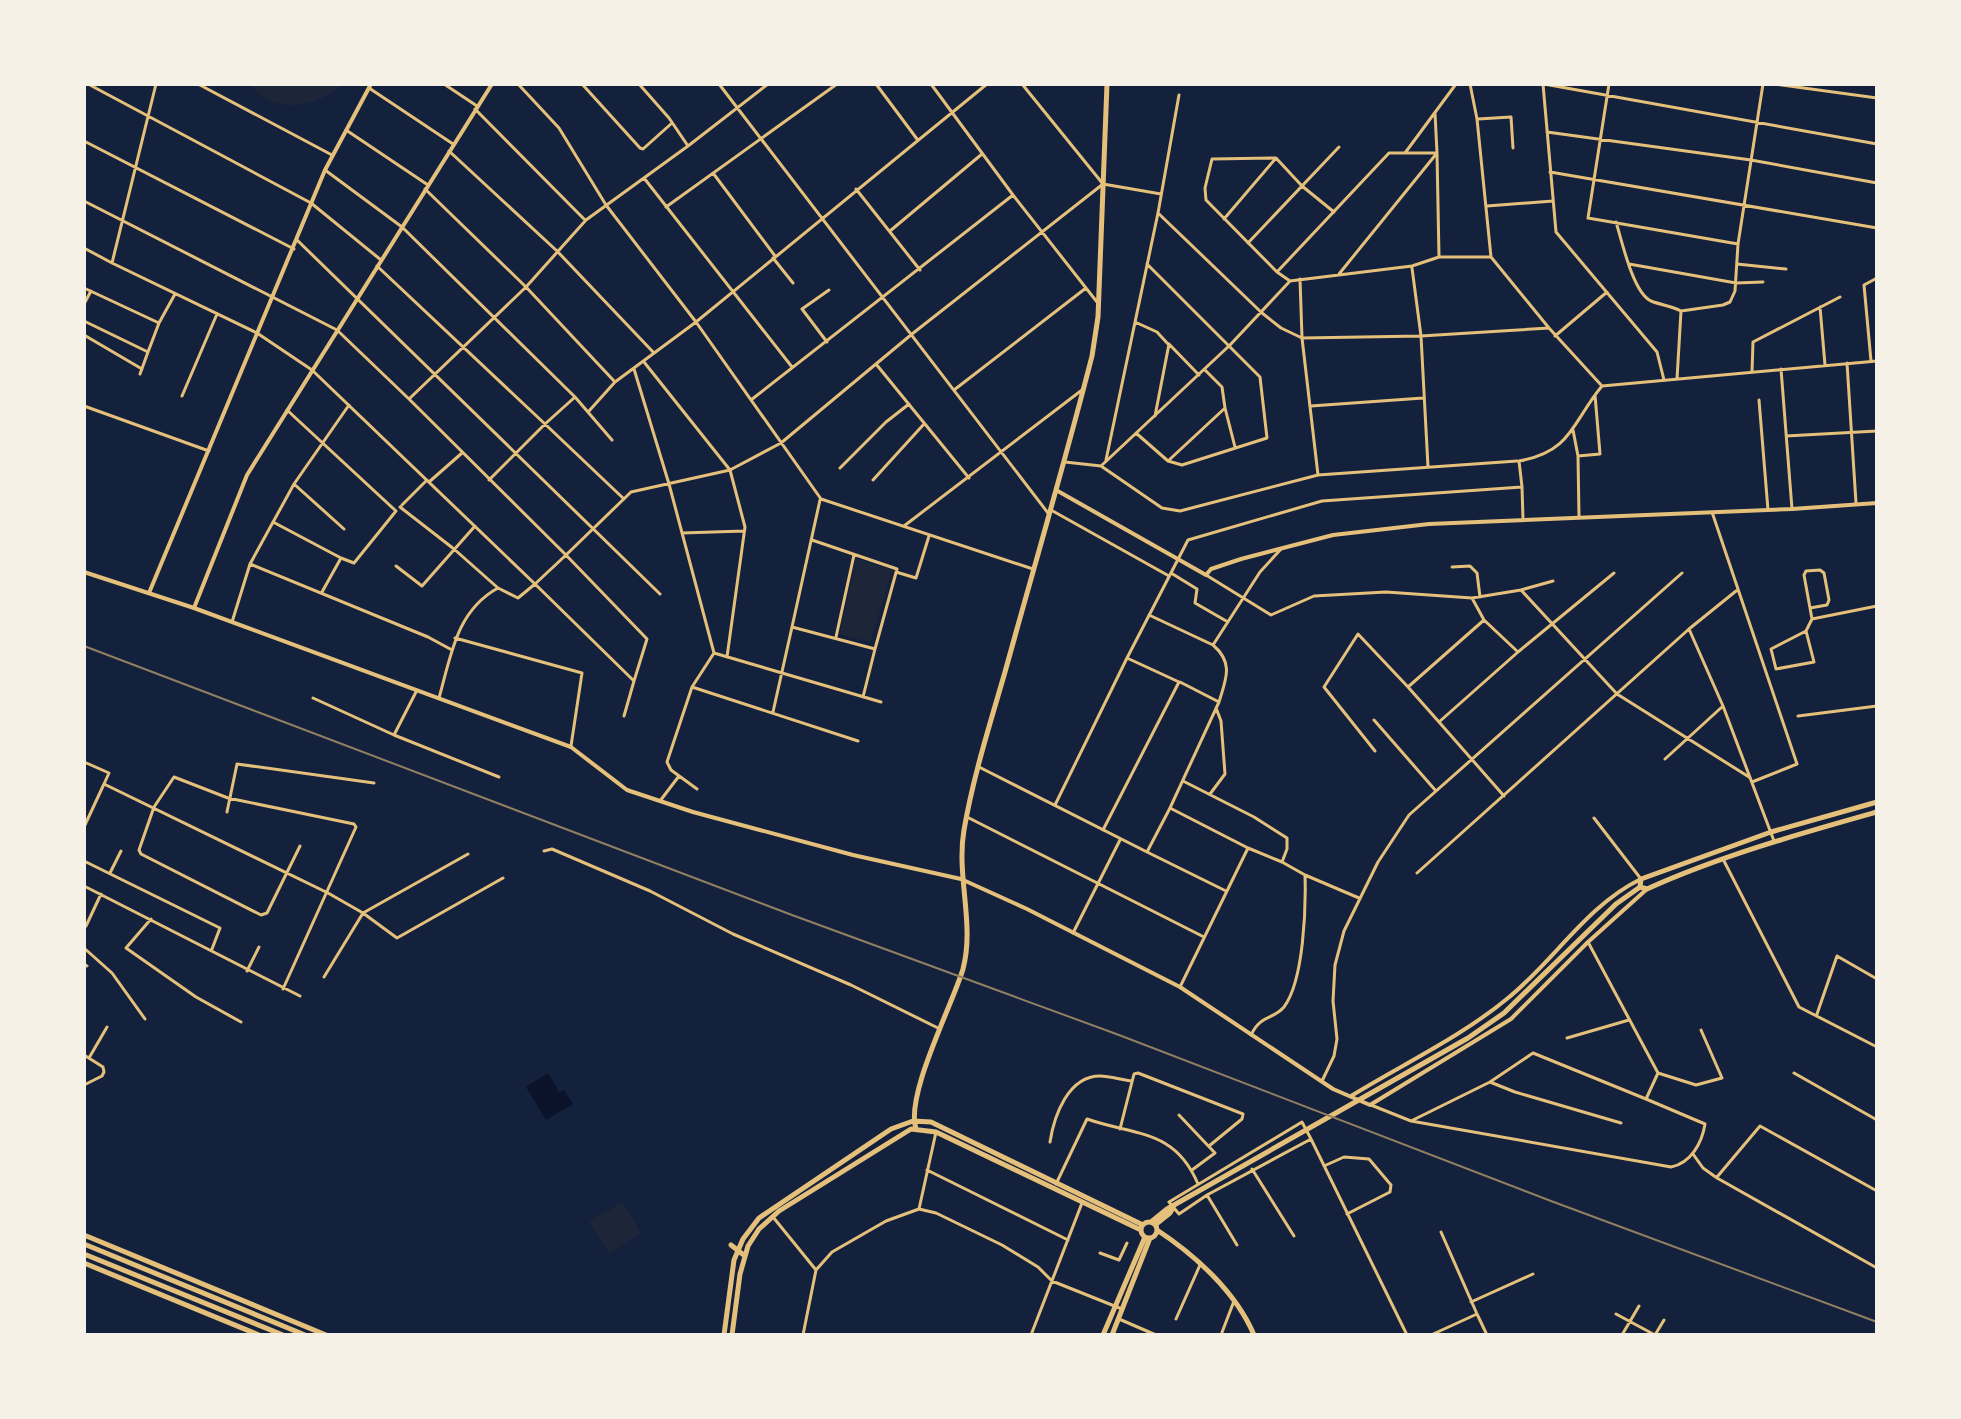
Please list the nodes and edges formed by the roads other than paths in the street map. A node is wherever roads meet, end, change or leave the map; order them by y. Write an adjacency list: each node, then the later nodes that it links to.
1 (88, 84): 32 (street)
2 (156, 84): 32 (street)
3 (198, 84): 23 (street)
4 (444, 84): 28 (street)
5 (492, 84): 28 (street)
6 (518, 84): 71 (street)
7 (582, 84): 35 (street)
8 (639, 84): 35 (street)
9 (719, 84): 29 (street)
10 (768, 84): 29 (street)
11 (837, 84): 38 (street)
12 (876, 84): 40 (street)
13 (931, 84): 30 (street)
14 (987, 84): 30 (street)
15 (1022, 84): 61 (street)
16 (1107, 84): 61 (main road)
17 (1456, 84): 31 (street)
18 (1470, 84): 33 (street)
19 (1544, 84): 26 (street); 37 (street)
20 (1609, 84): 26 (street)
21 (1763, 84): 34 (street)
22 (1774, 84): 27 (street)
23 (205, 86): 51 (street)
24 (370, 86): 36 (street); 42 (street)
25 (1179, 95): 65 (street)
26 (1607, 96): 34 (street); 39 (street)
27 (1877, 98)
28 (476, 107): 42 (street); 78 (street)
29 (737, 107): 38 (street); 44 (street)
30 (952, 112): 40 (street); 50 (street)
31 (1435, 113): 48 (street); 49 (street)
32 (148, 115): 54 (street); 69 (street)
33 (1477, 119): 46 (street); 72 (street)
34 (1758, 121): 43 (street); 53 (street)
35 (672, 123): 44 (street)
36 (346, 130): 51 (street); 63 (street)
37 (1547, 132): 39 (street); 56 (street)
38 (761, 138): 57 (street); 76 (street)
39 (1601, 139): 53 (street); 58 (street)
40 (918, 140): 64 (street)
41 (84, 141): 54 (street)
42 (453, 144): 47 (street)
43 (1877, 144)
44 (688, 146): 59 (street)
45 (1339, 147): 62 (street)
46 (1513, 148)
47 (449, 151): 63 (street); 90 (street)
48 (1405, 153): 49 (street); 74 (street)
49 (1437, 153): 92 (street); 104 (street)
50 (983, 154): 66 (street); 83 (street)
51 (332, 155): 55 (street)
52 (1276, 158): 62 (street); 77 (street); 77 (street)
53 (1751, 160): 60 (street); 70 (street)
54 (136, 168): 79 (street); 89 (street)
55 (325, 170): 69 (street); 81 (street)
56 (1550, 172): 58 (street); 68 (street)
57 (713, 173): 73 (street); 91 (street)
58 (1594, 177): 70 (street); 80 (street)
59 (644, 178): 71 (street); 73 (street)
60 (1877, 183)
61 (1103, 184): 65 (street); 84 (street); 124 (main road)
62 (1302, 186): 74 (street); 86 (street)
63 (426, 187): 81 (street); 111 (street)
64 (856, 189): 76 (street); 83 (street)
65 (1161, 194): 75 (street)
66 (1013, 195): 84 (street); 102 (street)
67 (84, 201): 79 (street)
68 (1553, 201): 72 (street); 117 (street)
69 (311, 203): 85 (street); 94 (street)
70 (1745, 204): 82 (street); 87 (street)
71 (606, 205): 78 (street); 133 (street)
72 (1487, 206): 93 (street)
73 (666, 207): 116 (street)
74 (1334, 212): 103 (street)
75 (1158, 213): 96 (street); 127 (street)
76 (822, 217): 91 (street); 121 (street)
77 (1224, 219): 86 (street)
78 (586, 220): 90 (street)
79 (123, 221): 95 (street); 119 (street)
80 (1616, 222): 87 (street); 97 (street)
81 (402, 227): 94 (street); 131 (street)
82 (1877, 228)
83 (890, 231): 102 (street)
84 (1042, 232): 113 (street); 139 (street)
85 (297, 240): 89 (street); 122 (street)
86 (1248, 243): 103 (street)
87 (1738, 244): 98 (street)
88 (84, 248): 95 (street)
89 (294, 249): 119 (street)
90 (557, 251): 111 (street); 149 (street)
91 (774, 257): 109 (street); 116 (street)
92 (1439, 257): 93 (street); 100 (street)
93 (1491, 257): 136 (street)
94 (381, 260): 99 (street)
95 (112, 263): 118 (street)
96 (1147, 264): 134 (street); 146 (street)
97 (1629, 264): 110 (street); 126 (street)
98 (1737, 264): 101 (street); 110 (street)
99 (377, 266): 122 (street); 147 (street)
100 (1412, 266): 104 (street); 141 (street)
101 (1786, 269)
102 (920, 270): 121 (street)
103 (1277, 272): 107 (street)
104 (1339, 275): 106 (street)
105 (1877, 278): 130 (street)
106 (1300, 279): 107 (street); 143 (street)
107 (1290, 281): 127 (street)
108 (1763, 282): 110 (street)
109 (793, 283)
110 (1736, 283): 126 (street)
111 (526, 287): 131 (street); 168 (street)
112 (84, 288): 115 (street)
113 (1086, 288): 124 (street); 171 (street)
114 (829, 290): 144 (street)
115 (91, 291): 123 (street); 135 (street)
116 (733, 291): 133 (street); 156 (street)
117 (1607, 292): 142 (street); 167 (street)
118 (175, 294): 129 (street); 135 (street)
119 (274, 296): 137 (street); 138 (street)
120 (1840, 297): 125 (street)
121 (884, 298): 139 (street); 144 (street)
122 (357, 299): 137 (street); 164 (street)
123 (84, 304)
124 (1099, 305): 170 (main road)
125 (1820, 307): 155 (street); 162 (street)
126 (1681, 311): 166 (street)
127 (1262, 313): 143 (street); 146 (street)
128 (1877, 313): 130 (street)
129 (217, 314): 138 (street); 173 (street)
130 (1867, 314): 151 (street)
131 (493, 318): 147 (street); 174 (street)
132 (84, 321): 148 (street)
133 (696, 322): 149 (street); 177 (street)
134 (1135, 322): 145 (street); 206 (street)
135 (159, 323): 148 (street)
136 (1549, 328): 141 (street); 142 (street)
137 (337, 330): 160 (street); 176 (street)
138 (258, 334): 160 (street); 198 (street)
139 (912, 334): 154 (street); 171 (street)
140 (84, 335): 157 (street)
141 (1421, 336): 143 (street); 175 (street)
142 (1555, 336): 169 (street)
143 (1302, 338): 182 (street)
144 (827, 342): 156 (street)
145 (1169, 344): 165 (street); 186 (street)
146 (1230, 345): 161 (street); 197 (street)
147 (464, 346): 164 (street); 188 (street)
148 (148, 352): 157 (street)
149 (654, 353): 150 (street)
150 (644, 361): 158 (street); 210 (street)
151 (1871, 361): 152 (street); 153 (street)
152 (1877, 361)
153 (1847, 363): 155 (street); 192 (street)
154 (876, 364): 179 (street); 196 (street)
155 (1825, 365): 159 (street)
156 (793, 368): 177 (street)
157 (142, 369): 163 (street)
158 (634, 369): 168 (street); 217 (street)
159 (1781, 369): 162 (street); 193 (street)
160 (312, 370): 180 (street); 184 (street)
161 (1205, 370): 165 (street); 183 (street)
162 (1752, 372): 166 (street)
163 (140, 374)
164 (435, 374): 176 (street); 199 (street)
165 (1199, 375): 186 (street)
166 (1677, 379): 167 (street)
167 (1664, 380): 169 (street)
168 (615, 382): 185 (street)
169 (1602, 386): 172 (street)
170 (1084, 389): 201 (street); 205 (main road)
171 (954, 390): 201 (street)
172 (1595, 395): 189 (street); 202 (street)
173 (182, 396)
174 (575, 397): 185 (street); 188 (street)
175 (1424, 398): 182 (street); 208 (street)
176 (409, 399): 200 (street)
177 (751, 400): 196 (street)
178 (1759, 400): 226 (street)
179 (909, 404): 187 (street); 209 (street)
180 (349, 405): 195 (street); 215 (street)
181 (84, 406): 198 (street)
182 (1311, 406): 211 (street)
183 (1225, 408): 197 (street); 203 (street)
184 (287, 410): 195 (street); 269 (street)
185 (589, 411): 194 (street)
186 (1155, 416): 191 (street)
187 (924, 423): 212 (street); 214 (street)
188 (545, 424): 199 (street); 220 (street)
189 (1572, 429): 202 (street); 204 (street)
190 (1877, 431): 192 (street)
191 (1136, 433): 203 (street); 206 (street)
192 (1853, 433): 193 (street); 222 (street)
193 (1786, 436): 225 (street)
194 (612, 440)
195 (322, 442): 216 (street); 227 (street)
196 (781, 443): 210 (street); 221 (street)
197 (1235, 447): 203 (street)
198 (209, 451): 262 (street)
199 (517, 452): 213 (street); 235 (street)
200 (462, 453): 213 (street); 215 (street)
201 (1003, 453): 212 (street); 228 (street)
202 (1578, 456): 230 (street)
203 (1168, 461)
204 (1519, 461): 208 (street); 218 (street)
205 (1065, 462): 207 (street); 219 (main road)
206 (1106, 462): 207 (street)
207 (1101, 466): 211 (street)
208 (1428, 467): 211 (street)
209 (840, 468)
210 (730, 470): 217 (street); 237 (street)
211 (1318, 475)
212 (969, 478): 234 (street)
213 (489, 480): 244 (street)
214 (873, 480)
215 (428, 481): 224 (street); 233 (street)
216 (294, 484): 232 (street); 236 (street)
217 (669, 484): 220 (street); 238 (street)
218 (1522, 487): 231 (street); 246 (street)
219 (1056, 490): 228 (main road); 246 (street)
220 (624, 499): 235 (street)
221 (821, 499): 234 (street); 240 (street)
222 (1856, 503): 223 (street); 225 (street)
223 (1877, 503)
224 (400, 507): 227 (street); 241 (street)
225 (1792, 509): 226 (street)
226 (1768, 510): 229 (street)
227 (396, 511): 245 (street)
228 (1050, 512): 250 (main road); 255 (street)
229 (1712, 512): 230 (street); 261 (street)
230 (1579, 516): 231 (street)
231 (1523, 519): 242 (street)
232 (273, 522): 245 (street); 247 (street)
233 (475, 526): 241 (street); 258 (street)
234 (904, 526): 239 (street)
235 (594, 528): 244 (street); 264 (street)
236 (344, 529)
237 (744, 531): 238 (street); 287 (street)
238 (682, 533): 286 (street)
239 (930, 535): 250 (street); 252 (street)
240 (812, 540): 243 (street); 277 (street)
241 (454, 549): 248 (street); 259 (street)
242 (1281, 549): 256 (street); 266 (street)
243 (854, 554): 252 (street); 280 (street)
244 (566, 555): 258 (street); 291 (street)
245 (341, 558): 263 (street)
246 (1178, 559): 255 (street); 256 (street)
247 (250, 564): 263 (street); 274 (street)
248 (396, 566)
249 (1452, 567): 265 (street)
250 (1033, 569): 318 (main road)
251 (84, 572): 262 (street)
252 (896, 572): 283 (street)
253 (1614, 573): 276 (street)
254 (1682, 573): 289 (street)
255 (1170, 575): 271 (street); 275 (street)
256 (1206, 575): 266 (street)
257 (1553, 581): 260 (street)
258 (535, 584): 259 (street); 291 (street)
259 (498, 588): 281 (street)
260 (1521, 590): 265 (street); 276 (street)
261 (1737, 590): 278 (street); 321 (street)
262 (149, 593): 269 (street)
263 (321, 593): 284 (street)
264 (660, 594)
265 (1480, 597): 267 (street)
266 (1243, 598): 267 (street); 275 (street)
267 (1472, 598): 273 (street)
268 (1877, 606): 272 (street)
269 (194, 608): 274 (street)
270 (1810, 608): 270 (street); 272 (street)
271 (1149, 615): 282 (street); 288 (street)
272 (1812, 619): 279 (street)
273 (1484, 620): 285 (street); 294 (street)
274 (232, 622): 295 (street)
275 (1228, 622): 282 (street)
276 (1552, 623): 285 (street); 289 (street)
277 (792, 627): 280 (street); 290 (street)
278 (1689, 629): 296 (street); 302 (street)
279 (1806, 631): 279 (street)
280 (836, 637): 283 (street)
281 (455, 638): 284 (street); 313 (street)
282 (1213, 645): 301 (street)
283 (875, 649): 297 (street)
284 (452, 650): 299 (street)
285 (1518, 652): 309 (street)
286 (714, 653): 287 (street); 293 (street)
287 (727, 657): 290 (street)
288 (1127, 658): 292 (street); 332 (street)
289 (1585, 659): 296 (street); 315 (street)
290 (782, 672): 297 (street); 305 (street)
291 (634, 681): 306 (street)
292 (1179, 682): 301 (street); 342 (street)
293 (692, 687): 305 (street); 319 (street)
294 (1408, 687): 309 (street); 314 (street)
295 (417, 690): 299 (street); 310 (street)
296 (1617, 694): 311 (street); 328 (street)
297 (863, 697): 300 (street)
298 (313, 698): 310 (street)
299 (439, 698): 313 (street)
300 (881, 702)
301 (1219, 702): 304 (street)
302 (1723, 706): 311 (street); 321 (street)
303 (1877, 706): 307 (street)
304 (1216, 708): 322 (street); 327 (street)
305 (773, 712): 312 (street)
306 (624, 716)
307 (1798, 716)
308 (1374, 720): 326 (street)
309 (1439, 722): 315 (street)
310 (394, 735): 320 (street)
311 (1687, 740): 316 (street); 321 (street)
312 (858, 741)
313 (571, 747): 330 (street)
314 (1375, 751)
315 (1473, 759): 326 (street); 328 (street)
316 (1665, 759)
317 (84, 762): 324 (street)
318 (979, 767): 332 (street); 339 (main road)
319 (679, 776): 325 (street); 330 (street)
320 (499, 777)
321 (1750, 779): 343 (street)
322 (1183, 781): 327 (street); 335 (street)
323 (374, 783): 329 (street)
324 (104, 784): 334 (street); 336 (street)
325 (697, 789)
326 (1436, 791): 368 (street)
327 (1210, 795): 354 (street)
328 (1504, 796): 356 (street)
329 (228, 798): 334 (street); 337 (street); 366 (street)
330 (660, 801): 360 (street)
331 (1877, 802): 343 (main road)
332 (1055, 805): 342 (street)
333 (84, 807): 336 (street)
334 (154, 807): 357 (street); 357 (street)
335 (1170, 808): 347 (street); 350 (street)
336 (92, 810): 341 (street)
337 (227, 812)
338 (1877, 812): 345 (main road)
339 (967, 817): 360 (main road); 362 (street)
340 (1594, 818): 361 (street)
341 (84, 827)
342 (1103, 830): 344 (street)
343 (1771, 832): 345 (street); 361 (main road)
344 (1121, 839): 350 (street); 362 (street)
345 (1774, 841): 352 (main road)
346 (300, 846): 357 (street)
347 (1248, 848): 354 (street); 365 (street)
348 (121, 851): 355 (street)
349 (544, 851): 389 (street)
350 (1147, 852): 365 (street)
351 (468, 854): 369 (street)
352 (1723, 859): 364 (main road); 384 (street)
353 (84, 861): 355 (street)
354 (1282, 862): 358 (street)
355 (110, 873): 377 (street)
356 (1417, 873)
357 (286, 874): 366 (street)
358 (1305, 875): 368 (street); 391 (street)
359 (503, 878): 369 (street)
360 (961, 879): 372 (street); 389 (main road)
361 (1641, 879): 364 (main road); 402 (street)
362 (1099, 884): 372 (street); 373 (street)
363 (84, 886): 367 (street)
364 (1642, 888): 374 (street); 427 (main road)
365 (1226, 891): 373 (street)
366 (328, 893): 369 (street); 382 (street)
367 (101, 894): 370 (street); 371 (street)
368 (1359, 898): 399 (street)
369 (363, 913): 379 (street)
370 (151, 919): 377 (street); 387 (street)
371 (86, 926)
372 (1073, 933): 381 (street)
373 (1204, 937): 381 (street)
374 (1588, 942): 386 (street); 404 (street)
375 (259, 947): 378 (street)
376 (84, 948): 385 (street)
377 (212, 949): 378 (street)
378 (247, 971): 382 (street)
379 (324, 977)
380 (1877, 979): 384 (street)
381 (1180, 987): 391 (street)
382 (283, 989): 383 (street)
383 (300, 996)
384 (1817, 1014): 393 (street)
385 (145, 1019)
386 (1629, 1020): 392 (street); 396 (street)
387 (241, 1022)
388 (107, 1027): 395 (street)
389 (940, 1029): 407 (main road)
390 (1701, 1030): 396 (street)
391 (1251, 1035): 399 (street)
392 (1567, 1038)
393 (1877, 1047)
394 (84, 1055): 395 (street)
395 (89, 1058): 401 (street)
396 (1658, 1073): 403 (street)
397 (1794, 1073): 406 (street)
398 (1132, 1081): 411 (street); 414 (street); 415 (street)
399 (1322, 1081): 402 (street)
400 (1490, 1082): 403 (street); 408 (street); 409 (street)
401 (84, 1085)
402 (1351, 1096): 404 (street)
403 (1646, 1099): 416 (street)
404 (1370, 1105): 408 (street)
405 (1179, 1115): 415 (street)
406 (1877, 1120)
407 (913, 1121): 410 (main road); 422 (main road); 441 (main road)
408 (1411, 1121): 416 (street)
409 (1621, 1123)
410 (916, 1129): 412 (main road); 430 (main road)
411 (1120, 1129): 420 (street); 422 (street)
412 (936, 1132): 419 (street); 426 (main road)
413 (1311, 1139): 417 (street); 418 (street); 423 (street)
414 (1050, 1142)
415 (1209, 1146): 420 (street)
416 (1693, 1154): 421 (street)
417 (1324, 1166): 429 (street); 429 (street)
418 (1252, 1169): 425 (street); 435 (street)
419 (927, 1170): 428 (street); 436 (street)
420 (1192, 1170): 423 (street)
421 (1717, 1178): 424 (street); 447 (street)
422 (1055, 1184): 431 (main road)
423 (1198, 1184): 427 (street)
424 (1877, 1191)
425 (1207, 1195): 427 (street); 440 (street)
426 (1082, 1203): 431 (main road); 436 (street)
427 (1175, 1206): 432 (main road)
428 (919, 1209): 448 (street); 450 (street)
429 (1347, 1214): 475 (street)
430 (773, 1217): 444 (main road); 448 (street)
431 (1142, 1228): 432 (main road); 432 (main road)
432 (1152, 1231): 446 (main road); 453 (main road); 455 (main road)
433 (1441, 1232): 452 (street)
434 (84, 1235): 465 (main road)
435 (1294, 1236)
436 (1068, 1240): 450 (street)
437 (1127, 1243): 442 (street)
438 (84, 1244): 464 (main road)
439 (731, 1245): 441 (main road)
440 (1237, 1245)
441 (739, 1250): 444 (main road); 466 (main road)
442 (1100, 1253)
443 (84, 1254): 463 (main road)
444 (745, 1256): 467 (main road)
445 (84, 1263): 462 (main road)
446 (1200, 1265): 451 (main road); 459 (street)
447 (1877, 1268)
448 (816, 1270): 468 (street)
449 (1533, 1274): 452 (street)
450 (1052, 1281): 453 (street); 469 (street)
451 (1235, 1300): 473 (street); 474 (main road)
452 (1471, 1302): 456 (street)
453 (1115, 1306): 455 (street); 470 (main road)
454 (1639, 1306): 461 (street)
455 (1122, 1309): 458 (main road)
456 (1477, 1314): 476 (street); 477 (street)
457 (1616, 1314): 461 (street)
458 (1118, 1319): 471 (main road); 472 (street)
459 (1176, 1319)
460 (1664, 1320): 479 (street)
461 (1630, 1321): 478 (street); 479 (street)
462 (259, 1335)
463 (283, 1335)
464 (305, 1335)
465 (326, 1335)
466 (724, 1335)
467 (732, 1335)
468 (803, 1335)
469 (1031, 1335)
470 (1103, 1335)
471 (1112, 1335)
472 (1156, 1335)
473 (1221, 1335)
474 (1254, 1335)
475 (1407, 1335)
476 (1431, 1335)
477 (1487, 1335)
478 (1619, 1335)
479 (1655, 1335)

